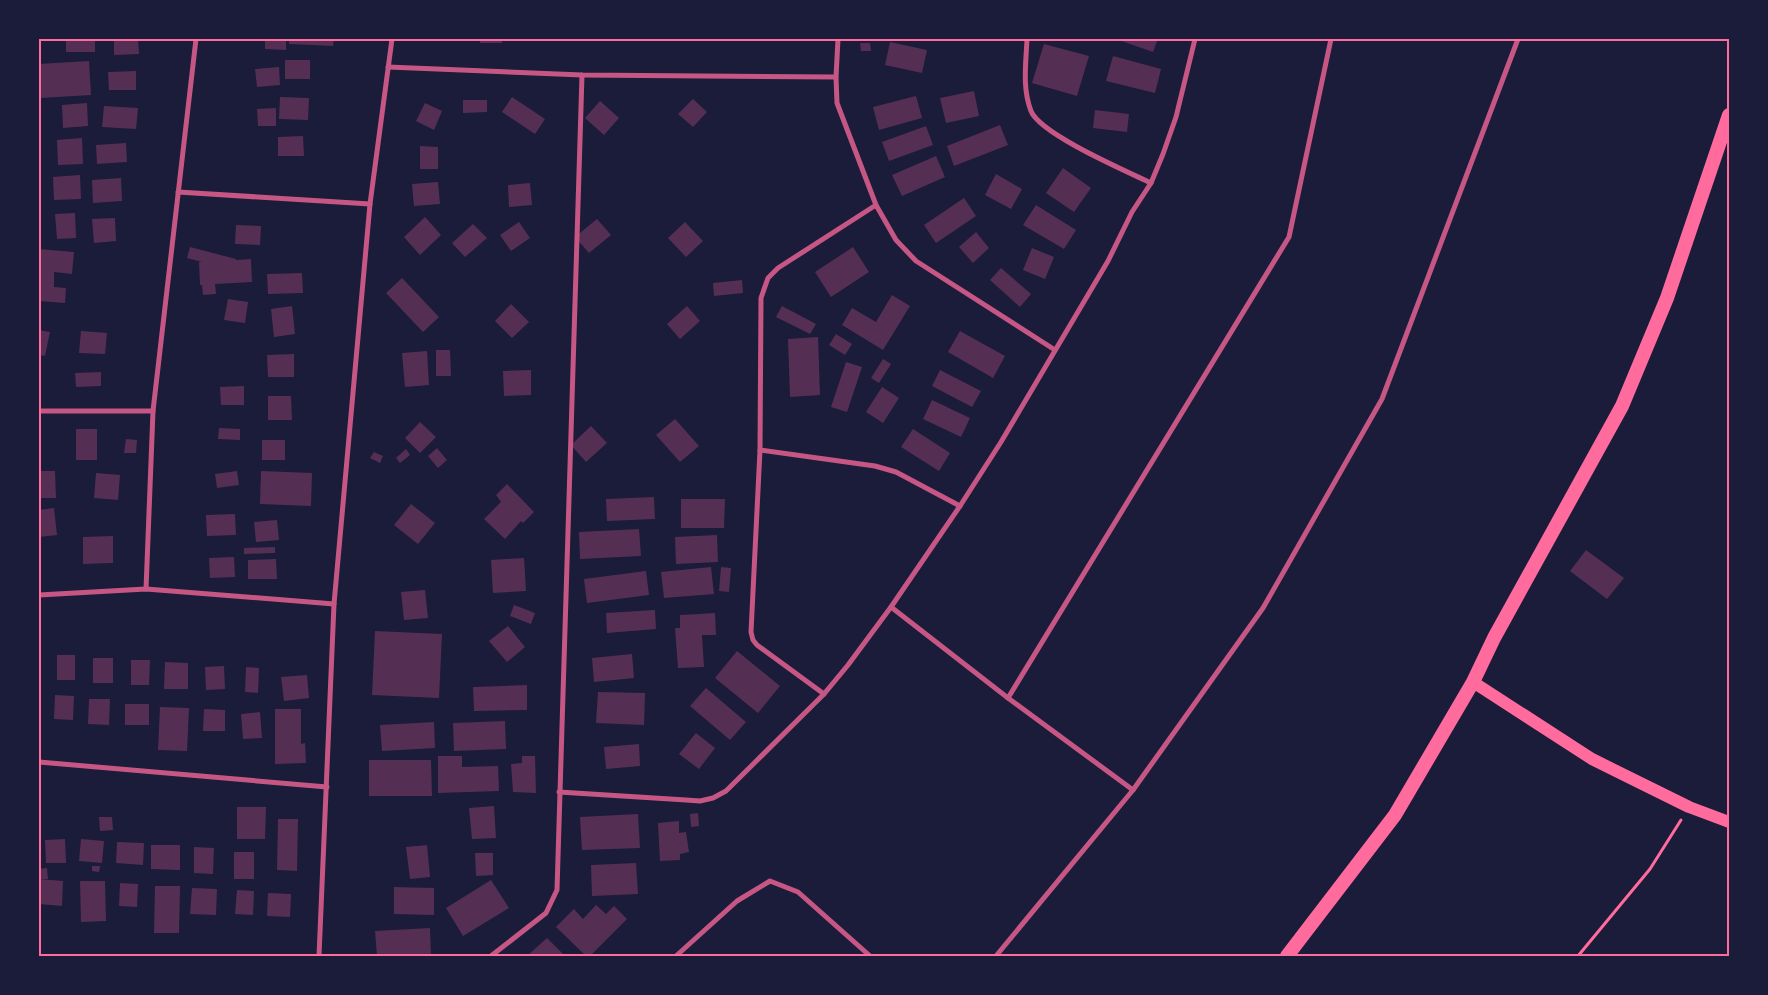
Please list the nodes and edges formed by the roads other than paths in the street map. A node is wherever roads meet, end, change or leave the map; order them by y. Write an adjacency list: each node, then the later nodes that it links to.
1 (196, 39): 13 (street)
2 (392, 39): 8 (street)
3 (838, 39): 10 (street)
4 (1027, 39): 12 (street)
5 (1195, 39): 12 (street)
6 (1331, 39): 27 (street)
7 (1516, 39): 30 (street)
8 (388, 67): 9 (street); 14 (street)
9 (582, 75): 10 (street); 31 (street)
10 (836, 77): 15 (street)
11 (1729, 115): 25 (highway)
12 (1151, 183): 16 (street)
13 (178, 192): 14 (street); 18 (street)
14 (370, 204): 23 (street)
15 (876, 205): 16 (street); 19 (street)
16 (1055, 350): 20 (street)
17 (39, 411): 18 (street)
18 (153, 411): 21 (street)
19 (760, 450): 20 (street); 26 (street)
20 (960, 506): 24 (street)
21 (146, 589): 22 (street); 23 (street)
22 (39, 595)
23 (334, 604): 29 (street)
24 (891, 607): 26 (street); 27 (street)
25 (1473, 682): 32 (main road); 38 (highway)
26 (824, 694): 31 (street)
27 (1008, 698): 30 (street)
28 (39, 762): 29 (street)
29 (327, 787): 33 (street)
30 (1133, 790): 37 (street)
31 (559, 792): 34 (street)
32 (1729, 822)
33 (319, 956)
34 (491, 956)
35 (676, 956): 36 (street)
36 (870, 956)
37 (996, 956)
38 (1287, 956)

